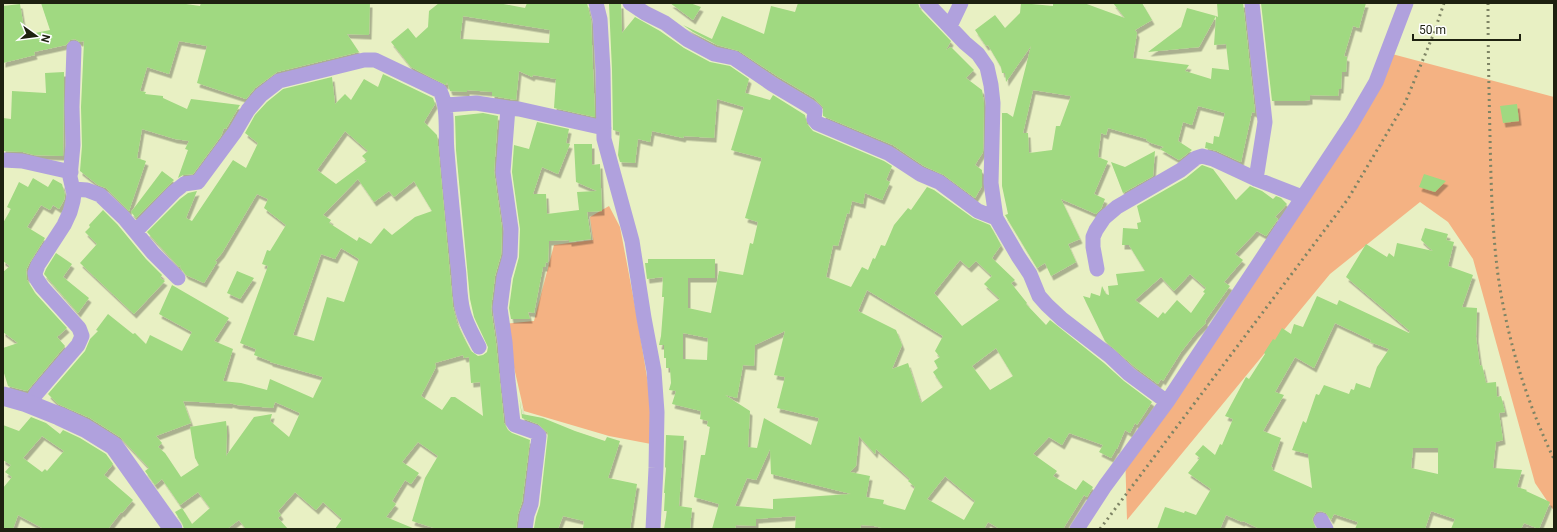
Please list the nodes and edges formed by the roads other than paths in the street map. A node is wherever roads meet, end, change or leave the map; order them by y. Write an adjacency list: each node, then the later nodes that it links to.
1 (596, 3): 11 (street)
2 (630, 3): 17 (street)
3 (927, 3): 7 (street)
4 (961, 3): 7 (street)
5 (1252, 3): 14 (street)
6 (1406, 3): 16 (street)
7 (950, 26): 17 (street)
8 (74, 48): 13 (street)
9 (445, 105): 10 (street); 18 (street); 21 (street)
10 (508, 108): 11 (street); 26 (street)
11 (604, 128): 27 (street)
12 (3, 160): 13 (street)
13 (71, 172): 15 (street)
14 (1256, 179): 16 (street); 19 (street)
15 (73, 189): 18 (street); 24 (street)
16 (1302, 197): 23 (street)
17 (996, 218): 23 (street)
18 (136, 231): 20 (street)
19 (1097, 269)
20 (178, 278)
21 (479, 347)
22 (3, 396): 24 (street)
23 (1167, 402): 28 (street)
24 (30, 404): 25 (street)
25 (173, 529)
26 (525, 529)
27 (653, 529)
28 (1077, 529)

